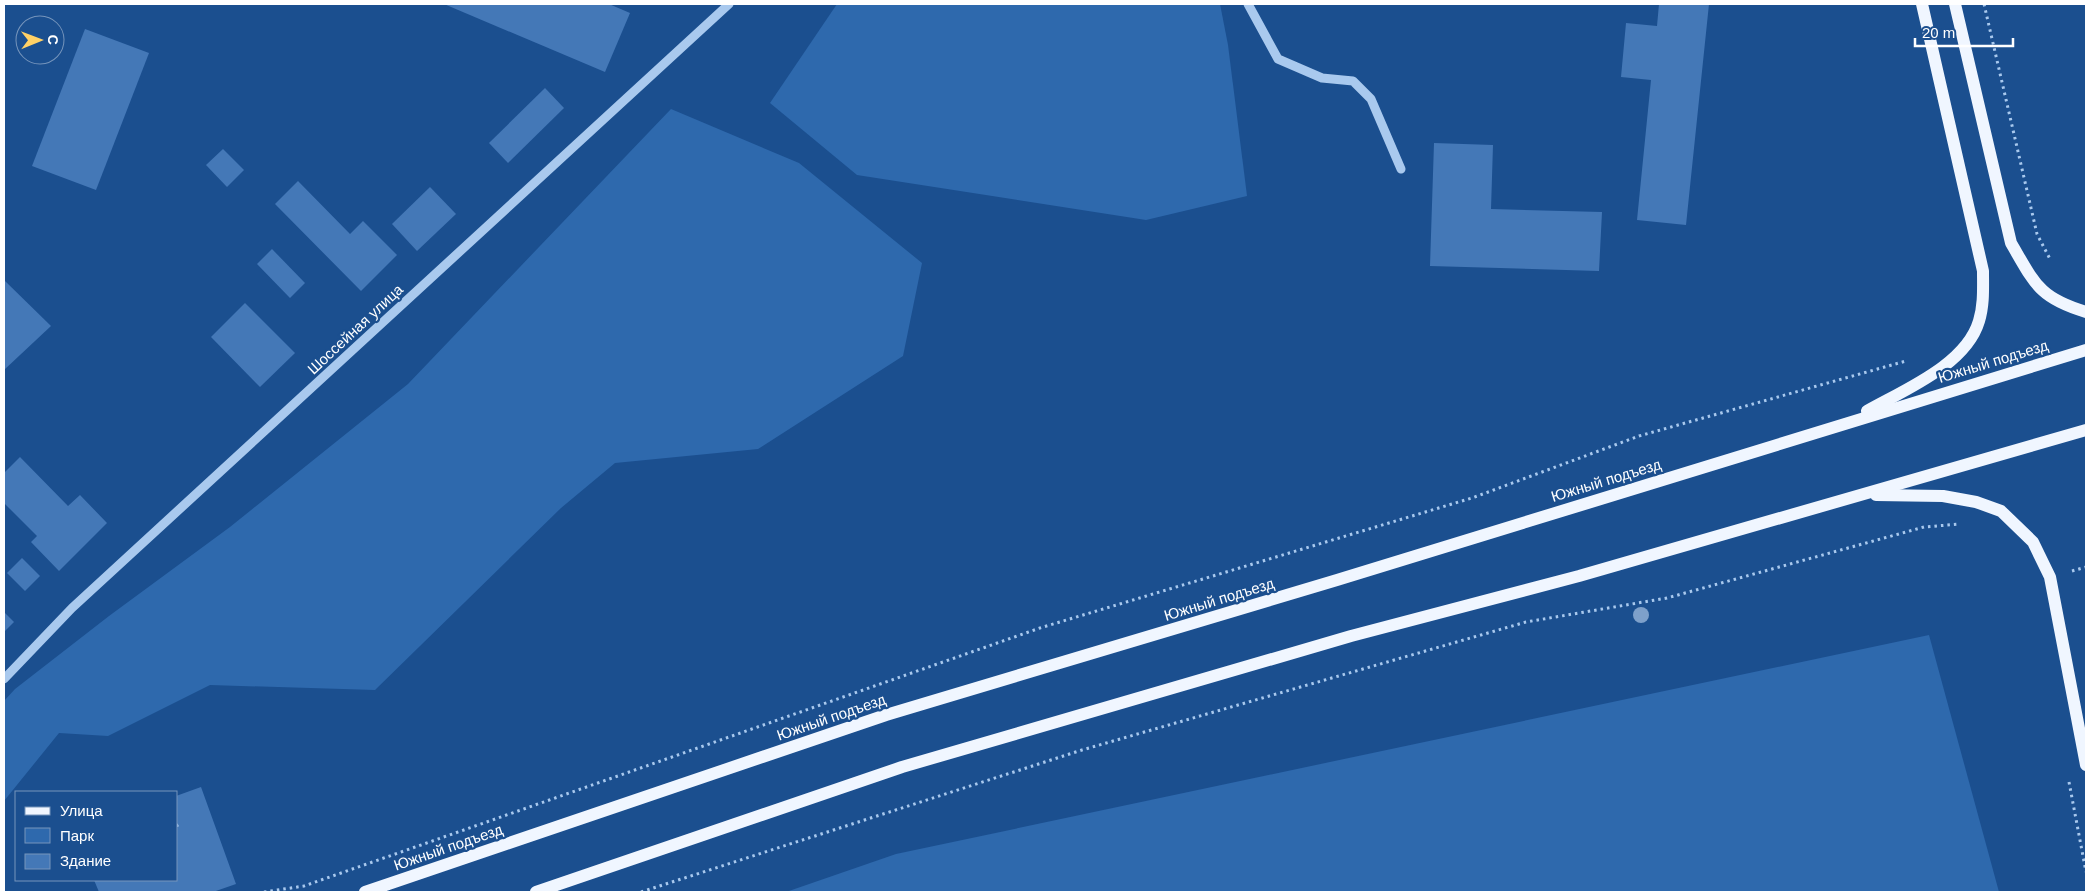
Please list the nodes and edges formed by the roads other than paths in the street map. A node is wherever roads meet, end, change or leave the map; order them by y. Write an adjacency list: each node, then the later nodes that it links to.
1 (729, 4): 11 (street, Шоссейная улица)
2 (1248, 4): 5 (street)
3 (1922, 4): 8 (main road)
4 (1955, 4): 6 (main road)
5 (1401, 169)
6 (2086, 312)
7 (2086, 350): 8 (main road, Южный подъезд)
8 (1845, 423): 13 (main road, Южный подъезд)
9 (2086, 430): 10 (main road)
10 (1863, 495): 12 (main road); 14 (main road)
11 (4, 679)
12 (2086, 764)
13 (366, 892)
14 (536, 892)

